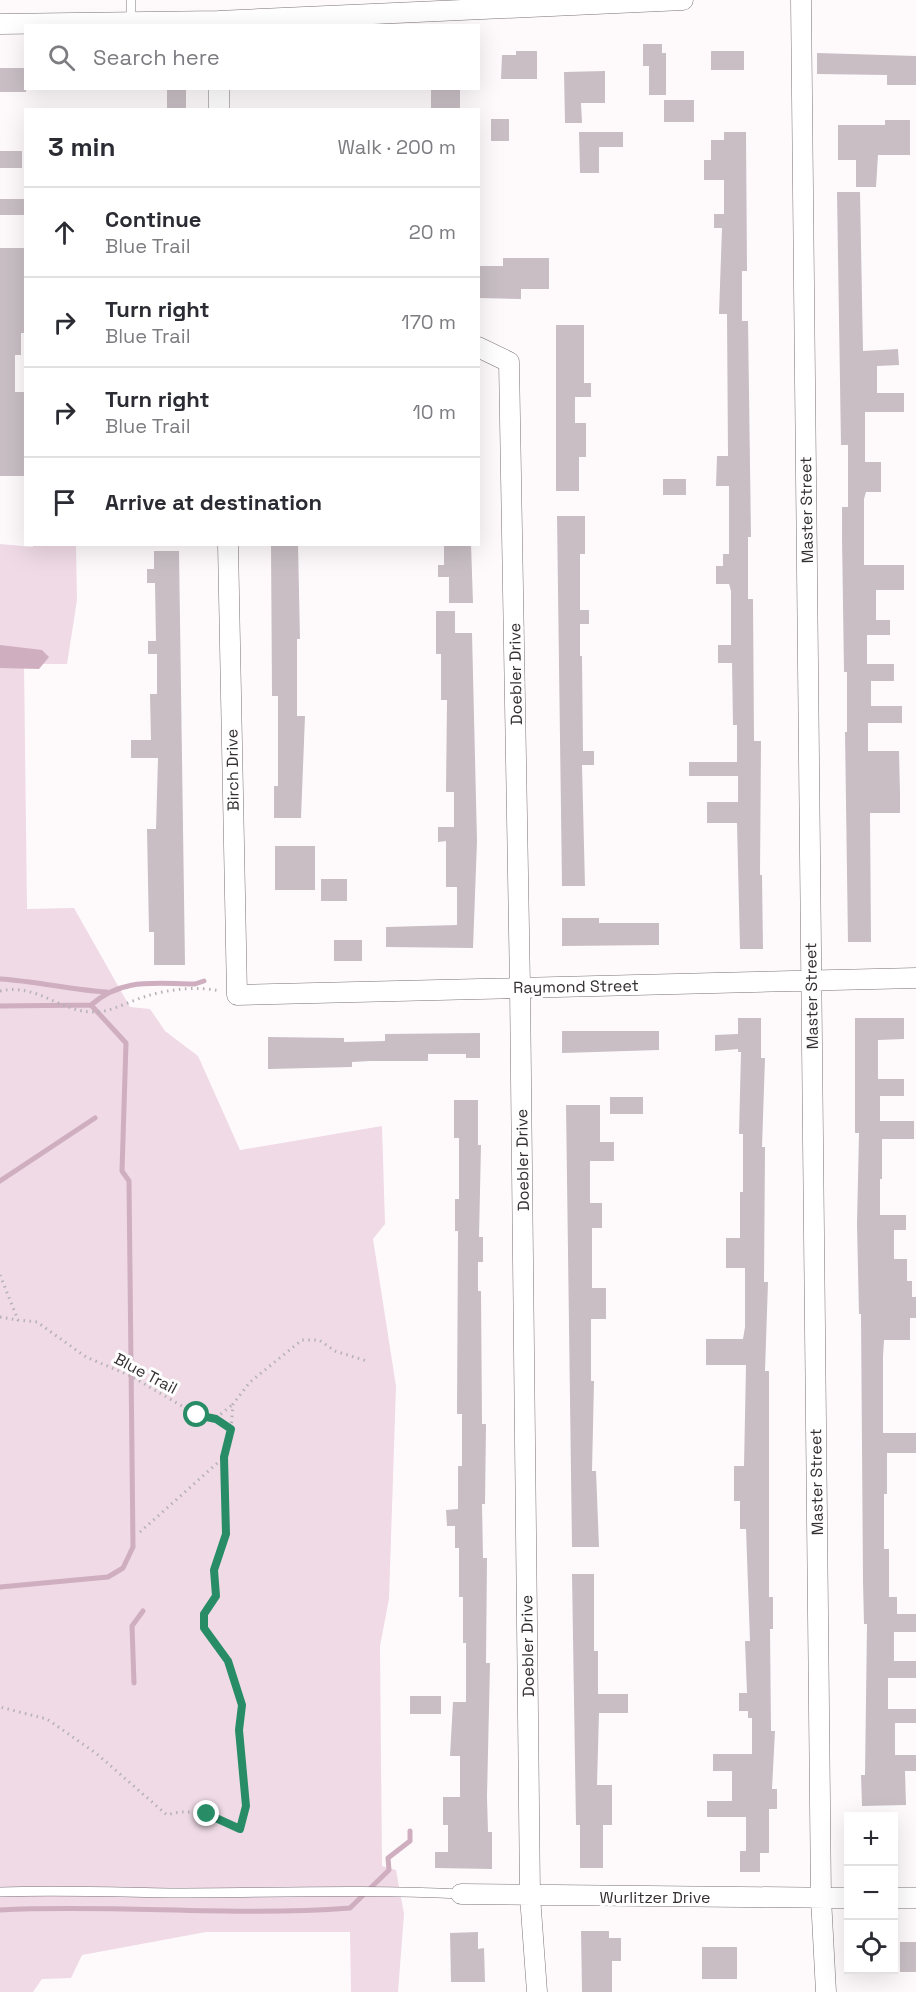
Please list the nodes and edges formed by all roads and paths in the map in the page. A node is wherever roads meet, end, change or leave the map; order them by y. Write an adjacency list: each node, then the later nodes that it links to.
1 (131, 0): 4 (lane)
2 (683, 0): 5 (street)
3 (801, 0): 12 (street, Master Street)
4 (131, 22): 5 (street); 6 (street)
5 (218, 23)
6 (0, 24)
7 (219, 90): 8 (street)
8 (219, 108)
9 (480, 348): 13 (street, Doebler Drive)
10 (228, 546): 15 (street, Birch Drive)
11 (916, 978): 12 (street, Raymond Street)
12 (811, 981): 13 (street, Raymond Street); 29 (street, Master Street)
13 (520, 987): 15 (street, Raymond Street); 28 (street, Doebler Drive)
14 (0, 990): 15 (path)
15 (237, 995)
16 (0, 1275): 18 (path)
17 (0, 1317): 18 (path, Blue Trail)
18 (18, 1320): 21 (path, Blue Trail)
19 (367, 1361): 20 (path)
20 (233, 1404): 21 (path); 22 (path)
21 (216, 1419): 22 (path, Blue Trail)
22 (231, 1429): 23 (path)
23 (224, 1457): 24 (path); 25 (path)
24 (140, 1532)
25 (0, 1707)
26 (0, 1892): 27 (lane)
27 (461, 1894): 28 (street, Wurlitzer Drive)
28 (530, 1896): 29 (street, Wurlitzer Drive); 33 (street, Doebler Drive)
29 (821, 1898): 30 (street, Wurlitzer Drive); 34 (street, Master Street)
30 (844, 1898)
31 (898, 1898): 32 (street)
32 (916, 1898)
33 (537, 1992)
34 (826, 1992)

